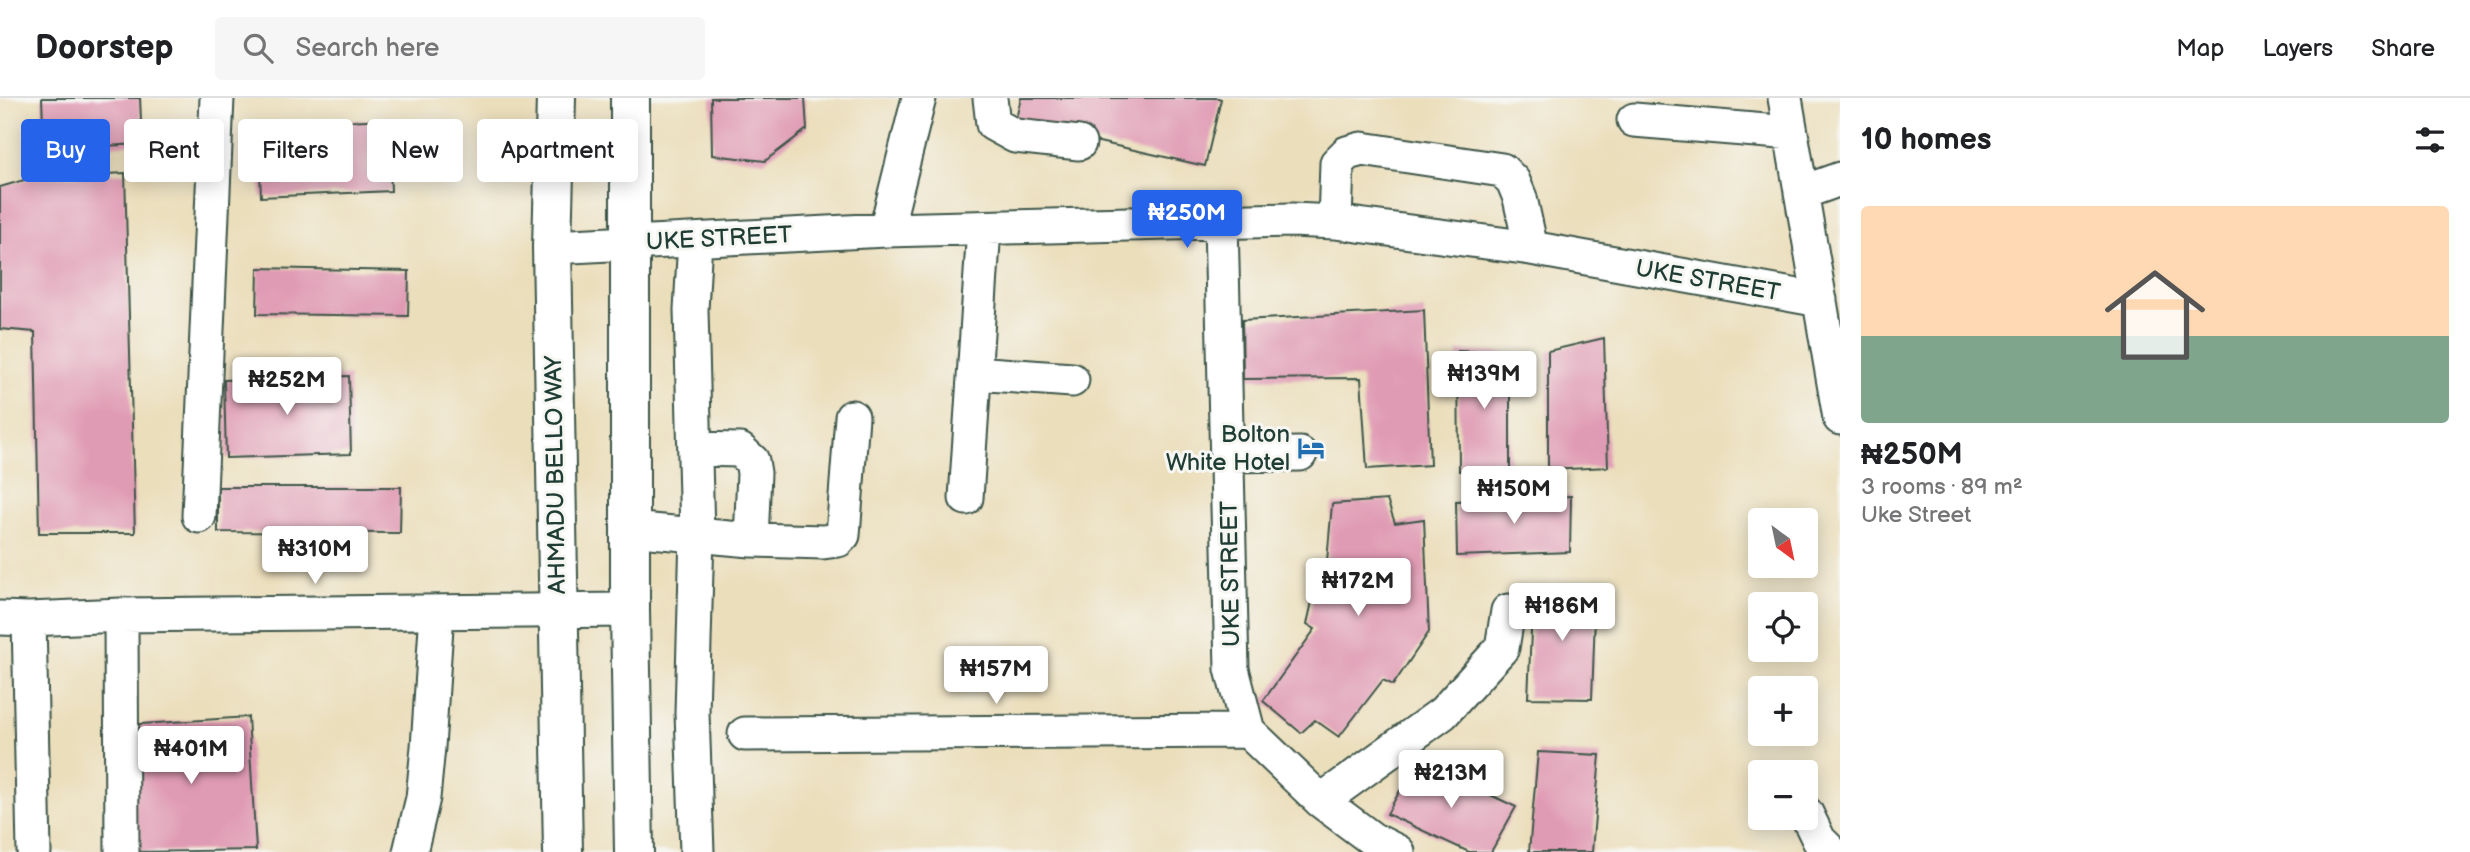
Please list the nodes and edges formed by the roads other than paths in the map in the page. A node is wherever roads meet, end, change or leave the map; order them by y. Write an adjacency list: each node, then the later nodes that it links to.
1 (217, 98): 30 (street)
2 (556, 98): 18 (main road, AHMADU BELLO WAY)
3 (631, 98): 17 (main road)
4 (919, 98): 15 (street)
5 (990, 98): 9 (street)
6 (1785, 98): 8 (street, UKE STREET)
7 (1634, 120): 8 (street)
8 (1791, 133): 11 (street, UKE STREET)
9 (1079, 143)
10 (1840, 180): 11 (street)
11 (1801, 193): 20 (street, UKE STREET)
12 (1221, 222): 13 (street, UKE STREET); 14 (street, UKE STREET); 28 (street, UKE STREET)
13 (1335, 222): 19 (street, UKE STREET); 19 (street)
14 (985, 228): 15 (street, UKE STREET); 22 (street)
15 (886, 230): 16 (street, UKE STREET)
16 (695, 240): 17 (street, UKE STREET); 26 (street)
17 (629, 242): 18 (street, UKE STREET); 31 (main road)
18 (552, 247): 37 (main road, AHMADU BELLO WAY)
19 (1531, 248): 20 (street, UKE STREET)
20 (1820, 300): 21 (street, UKE STREET)
21 (1835, 358): 25 (street, UKE STREET)
22 (975, 373): 23 (street); 29 (street)
23 (1072, 380)
24 (852, 417): 33 (street)
25 (1840, 418)
26 (695, 449): 32 (street); 33 (street)
27 (1300, 454): 28 (street)
28 (1227, 455): 40 (street, UKE STREET)
29 (966, 498)
30 (199, 516)
31 (629, 529): 32 (street); 34 (main road)
32 (697, 534): 33 (street); 49 (street)
33 (751, 540)
34 (630, 610): 37 (street); 48 (main road)
35 (1508, 611): 42 (street)
36 (437, 612): 37 (street); 38 (street); 46 (street)
37 (558, 612): 47 (main road, AHMADU BELLO WAY)
38 (121, 615): 39 (street); 45 (street)
39 (15, 619): 44 (street)
40 (1248, 731): 41 (street); 42 (street)
41 (745, 734)
42 (1321, 801): 50 (street)
43 (1814, 830): 51 (street)
44 (34, 852)
45 (122, 852)
46 (410, 852)
47 (563, 852)
48 (634, 852)
49 (697, 852)
50 (1398, 852)
51 (1831, 852)

